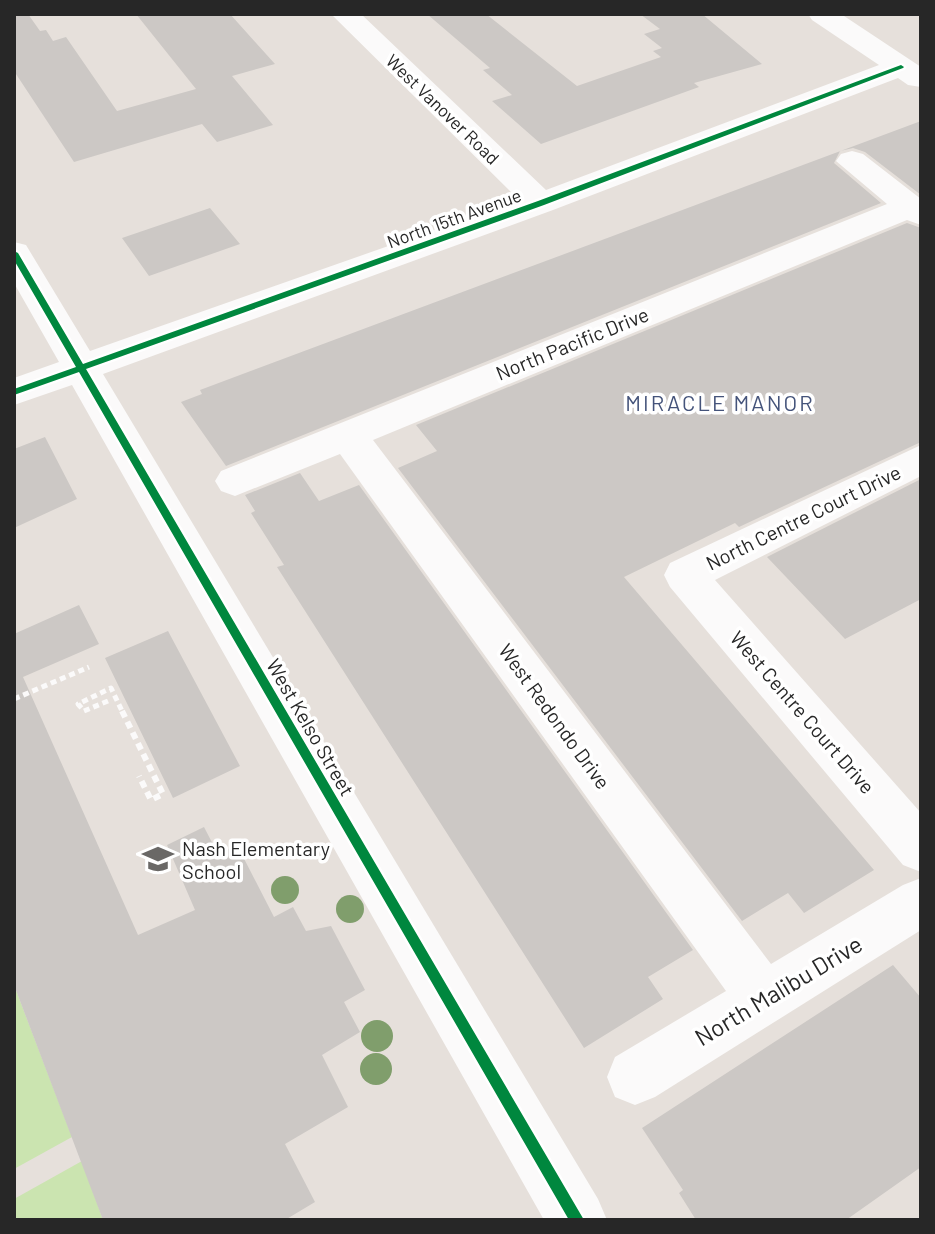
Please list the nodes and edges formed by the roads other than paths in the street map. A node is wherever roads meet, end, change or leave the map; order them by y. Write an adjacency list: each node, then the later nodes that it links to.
1 (345, 14): 5 (street, West Vanover Road)
2 (822, 14): 3 (street)
3 (911, 73): 5 (street, North 15th Avenue)
4 (852, 161): 6 (street)
5 (541, 203): 8 (street, North 15th Avenue)
6 (916, 211): 10 (street, North Pacific Drive)
7 (14, 253): 8 (street, West Kelso Street)
8 (83, 369): 9 (street, North 15th Avenue); 18 (street, West Kelso Street)
9 (14, 392)
10 (347, 434): 12 (street, North Pacific Drive); 16 (street, West Redondo Drive)
11 (921, 459): 13 (street, North Centre Court Drive)
12 (235, 481)
13 (685, 575): 14 (street, West Centre Court Drive)
14 (921, 849)
15 (921, 902): 16 (street, North Malibu Drive)
16 (764, 999): 17 (street, North Malibu Drive)
17 (635, 1077)
18 (577, 1220)

